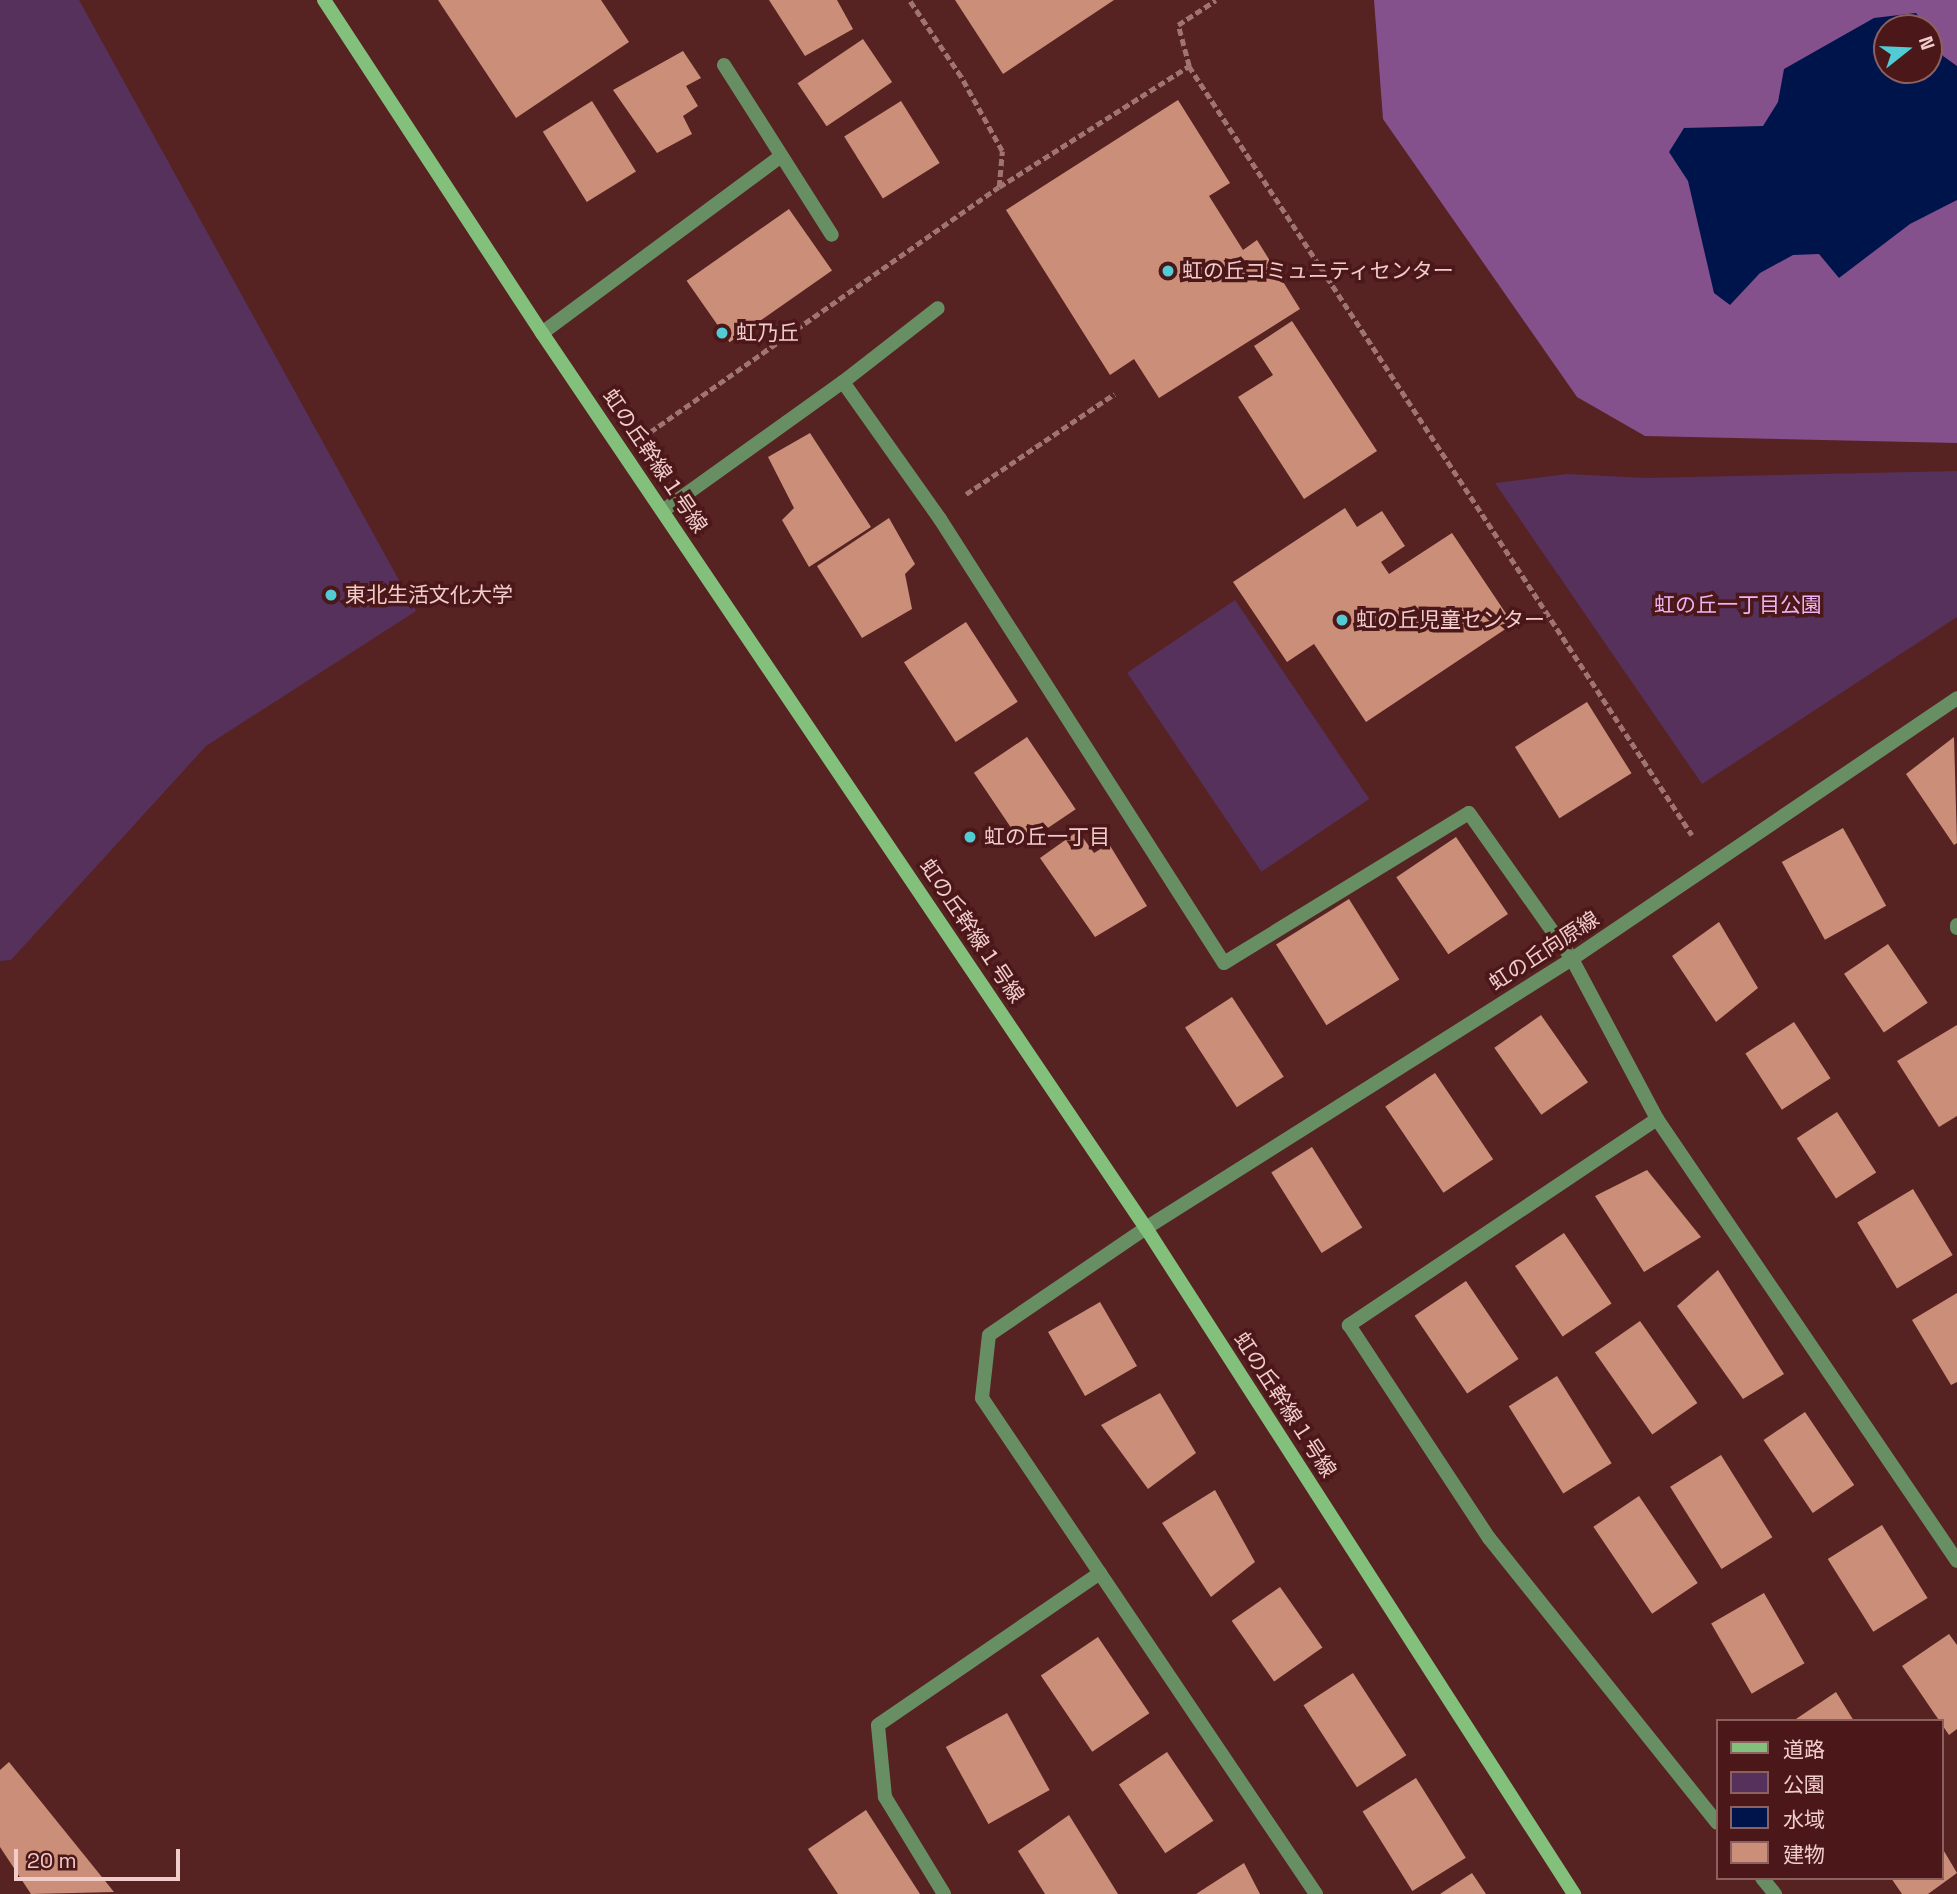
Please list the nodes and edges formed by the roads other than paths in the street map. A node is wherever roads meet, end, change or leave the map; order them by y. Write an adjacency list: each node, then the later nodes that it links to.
1 (324, 0): 6 (street, 虹の丘幹線１号線)
2 (724, 65): 3 (street)
3 (780, 157): 4 (street); 6 (street)
4 (831, 235)
5 (938, 308): 7 (street)
6 (542, 333): 8 (street, 虹の丘幹線１号線)
7 (843, 382): 8 (street); 10 (street)
8 (664, 510): 12 (street, 虹の丘幹線１号線)
9 (1957, 698): 10 (street, 虹の丘向原線)
10 (1572, 959): 11 (street); 12 (street, 虹の丘向原線)
11 (1657, 1119): 13 (street); 15 (street)
12 (1146, 1228): 14 (street, 虹の丘向原線); 19 (street, 虹の丘幹線１号線)
13 (1957, 1561)
14 (1100, 1573): 17 (street); 18 (street, 虹の丘向原線)
15 (1716, 1822)
16 (1764, 1880): 20 (street)
17 (944, 1894)
18 (1317, 1894)
19 (1574, 1894)
20 (1775, 1894)

